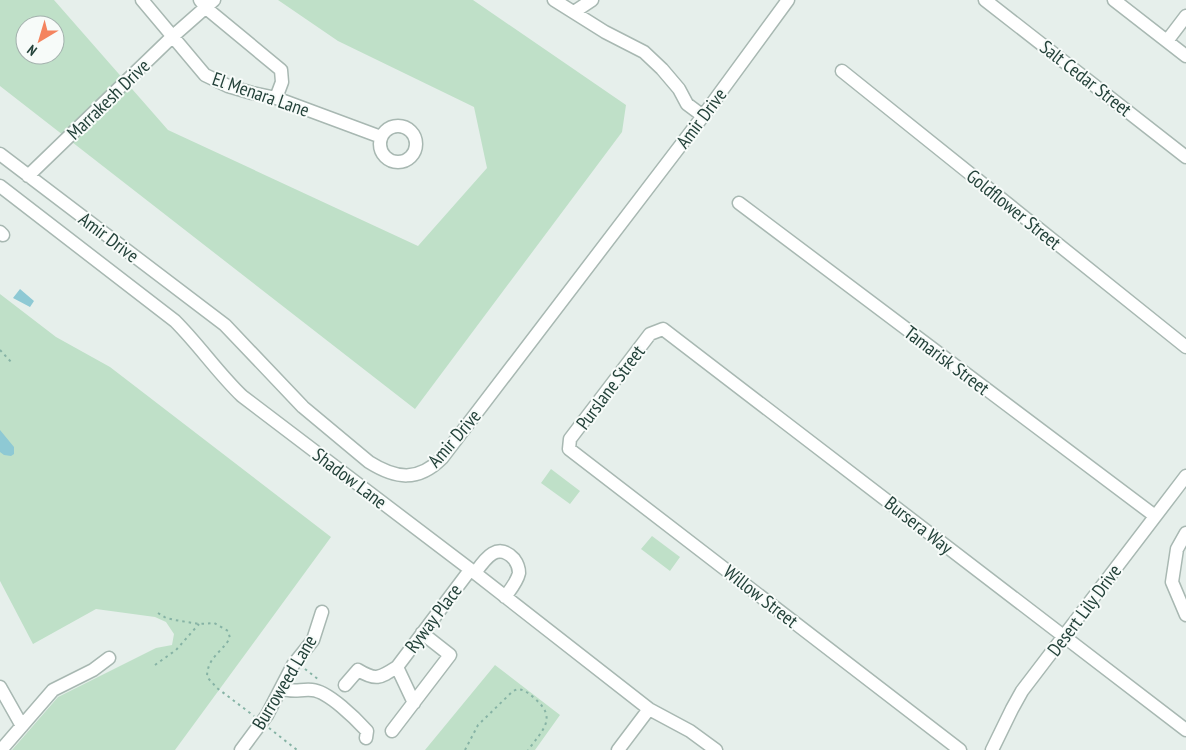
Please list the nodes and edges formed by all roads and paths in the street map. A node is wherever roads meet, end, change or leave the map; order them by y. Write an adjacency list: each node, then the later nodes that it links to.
1 (142, 0): 10 (street, El Menara Lane)
2 (554, 0): 8 (street)
3 (592, 0): 8 (street)
4 (788, 0): 15 (street, Amir Drive)
5 (985, 0): 18 (street, Salt Cedar Street)
6 (1114, 0): 11 (street)
7 (207, 3): 10 (street, Marrakesh Drive); 14 (street)
8 (574, 12): 15 (street)
9 (1186, 16): 11 (street)
10 (172, 38): 14 (street, El Menara Lane); 19 (street, Marrakesh Drive)
11 (1167, 41): 12 (street)
12 (1186, 56)
13 (842, 72): 23 (street, Goldflower Street)
14 (276, 98): 16 (street, El Menara Lane)
15 (703, 116): 19 (street, Amir Drive)
16 (381, 137)
17 (0, 154): 19 (street)
18 (1186, 156)
19 (28, 176)
20 (0, 186): 30 (street, Shadow Lane)
21 (739, 203): 28 (street, Tamarisk Street)
22 (650, 334): 26 (street, Purslane Street); 37 (street, Bursera Way)
23 (1186, 347)
24 (0, 350): 25 (path)
25 (13, 364)
26 (570, 439): 60 (street, Willow Street)
27 (1186, 476): 28 (street, Desert Lily Drive)
28 (1155, 516): 37 (street, Desert Lily Drive)
29 (1186, 533): 34 (street)
30 (472, 571): 31 (street, Shadow Lane); 31 (street, Ryway Place); 36 (street, Ryway Place)
31 (505, 596): 47 (street, Shadow Lane)
32 (322, 612): 39 (street, Burroweed Lane)
33 (158, 613): 35 (path)
34 (1186, 615)
35 (199, 624): 40 (path); 48 (path)
36 (422, 633): 41 (street, Ryway Place); 46 (street)
37 (1064, 637): 50 (street, Bursera Way); 61 (street, Desert Lily Drive)
38 (109, 658): 49 (street)
39 (296, 662): 42 (path); 45 (street, Burroweed Lane)
40 (155, 665)
41 (396, 667): 43 (street); 46 (street)
42 (319, 679)
43 (345, 685)
44 (0, 687): 49 (street)
45 (281, 688): 48 (street, Burroweed Lane); 52 (street)
46 (414, 702): 51 (street)
47 (649, 709): 58 (street); 59 (street, Shadow Lane)
48 (262, 722): 54 (street, Burroweed Lane); 55 (path)
49 (22, 726): 53 (street)
50 (1186, 730)
51 (392, 731)
52 (366, 738)
53 (1, 750)
54 (241, 750)
55 (297, 750)
56 (465, 750): 57 (path)
57 (528, 750)
58 (618, 750)
59 (716, 750)
60 (960, 750)
61 (992, 750)

